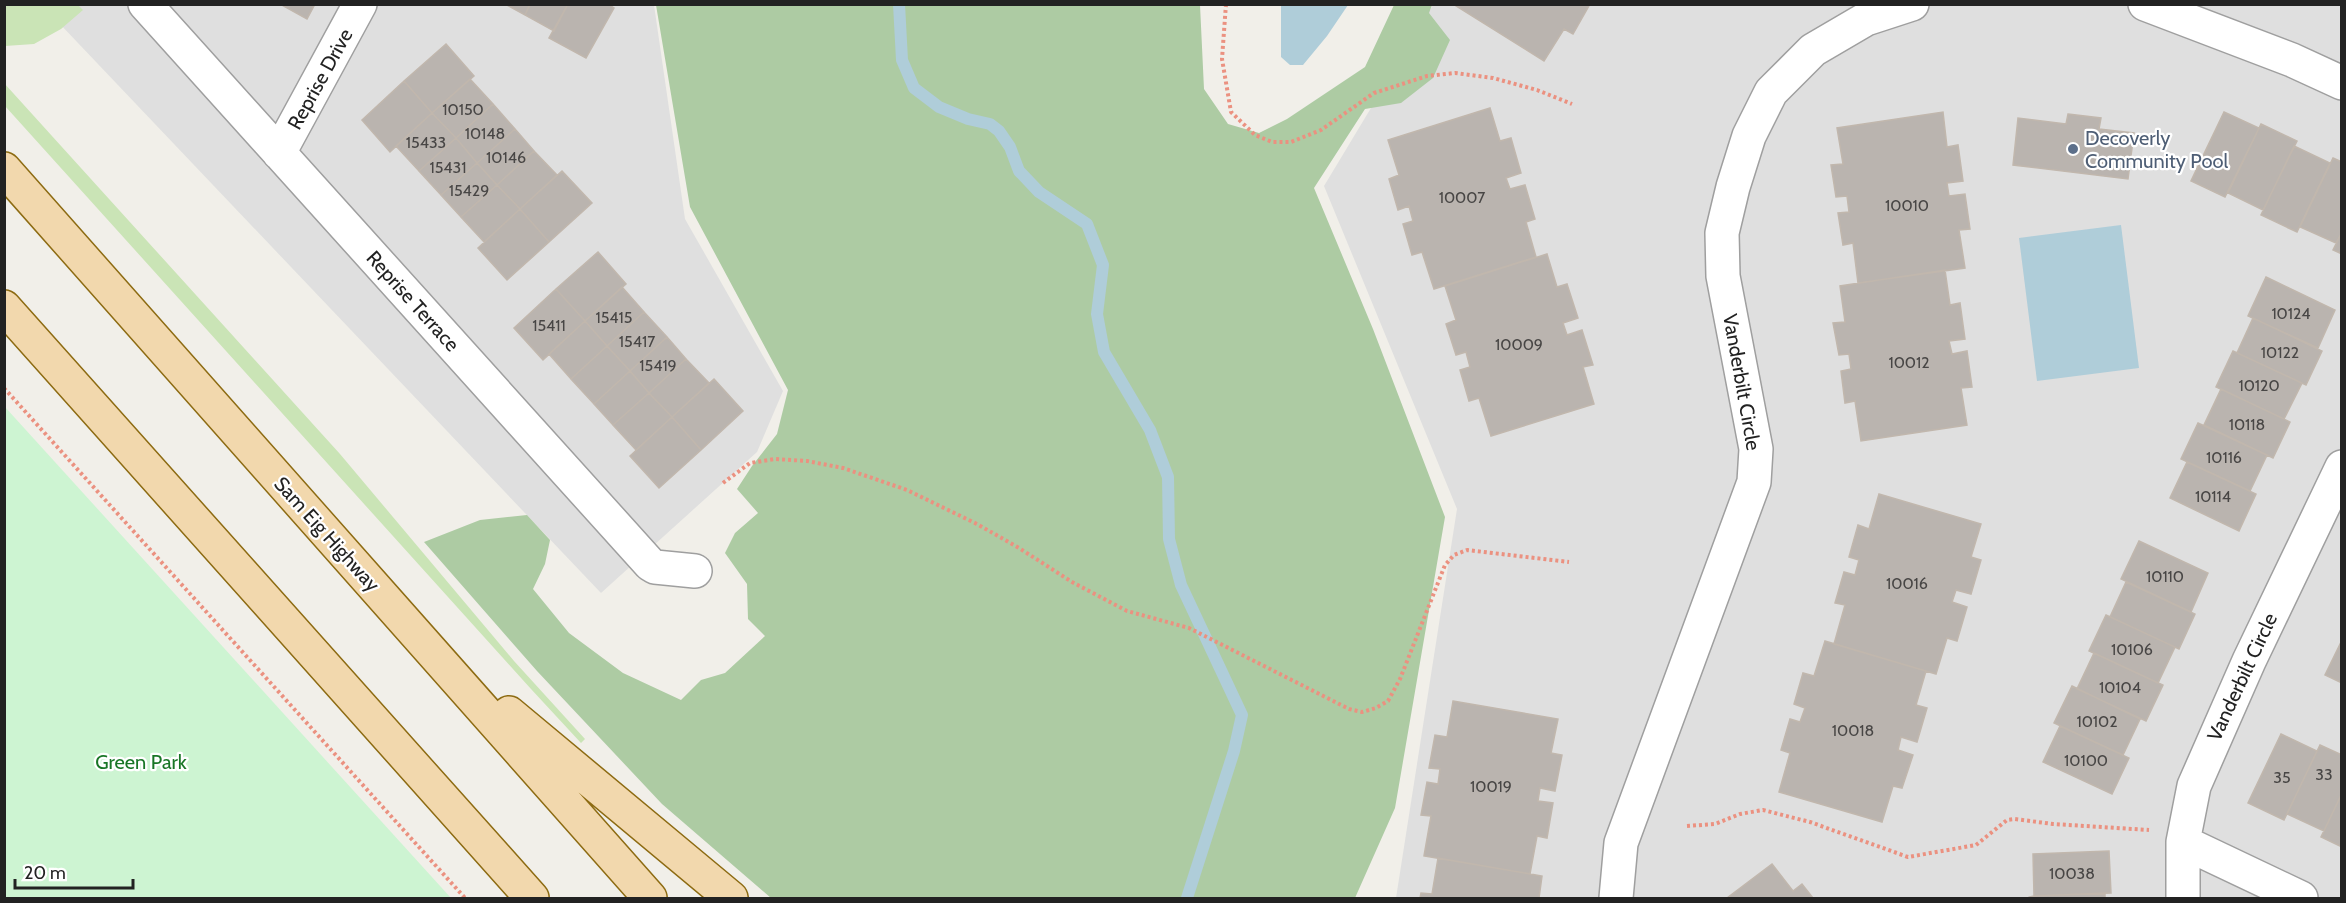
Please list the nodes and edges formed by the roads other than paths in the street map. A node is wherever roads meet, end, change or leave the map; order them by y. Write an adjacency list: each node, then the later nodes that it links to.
1 (145, 4): 6 (street, Reprise Terrace)
2 (360, 4): 6 (street, Reprise Drive)
3 (1912, 4): 16 (street, Vanderbilt Circle)
4 (2145, 4): 5 (street)
5 (2342, 83)
6 (279, 153): 10 (street, Reprise Terrace)
7 (4, 169): 11 (main road, Sam Eig Highway)
8 (4, 307): 13 (main road)
9 (2342, 467): 12 (street, Vanderbilt Circle)
10 (695, 571)
11 (415, 632): 14 (main road, Sam Eig Highway); 15 (main road)
12 (2183, 838): 17 (street, Vanderbilt Circle); 18 (street)
13 (532, 898)
14 (650, 898)
15 (731, 898)
16 (1616, 898)
17 (2183, 898)
18 (2301, 898)

